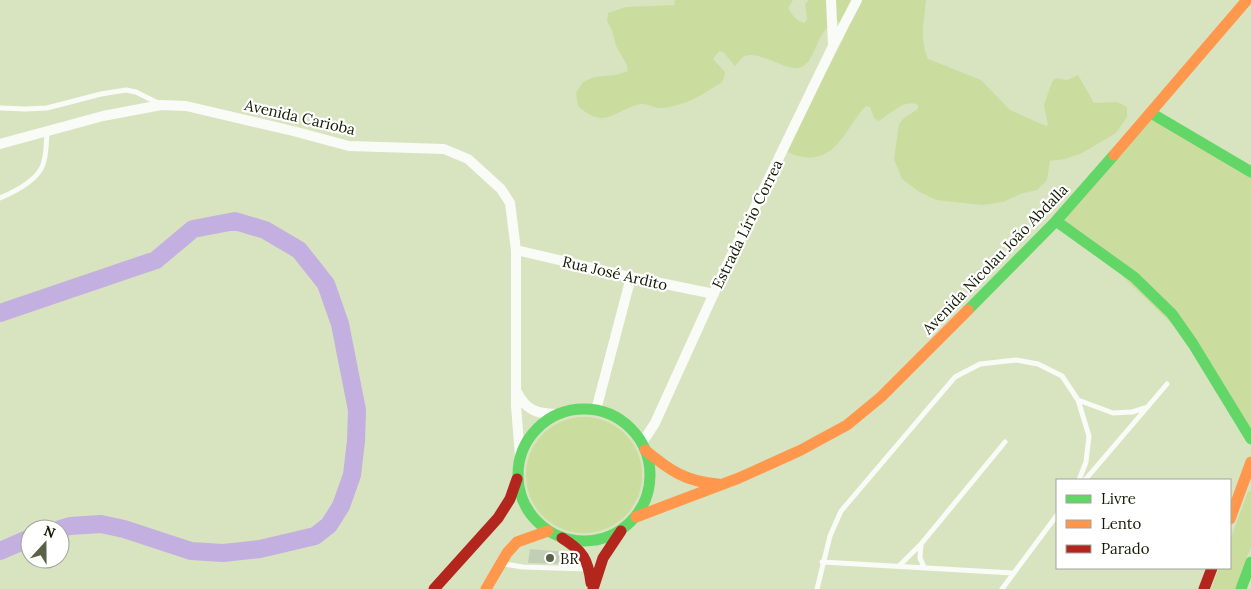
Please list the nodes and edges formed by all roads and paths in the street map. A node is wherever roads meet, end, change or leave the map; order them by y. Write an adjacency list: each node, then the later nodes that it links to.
1 (831, 0): 4 (street)
2 (1247, 0): 7 (main road, Avenida Nicolau João Abdalla)
3 (856, 3): 4 (street, Estrada Lírio Correa)
4 (833, 46): 15 (street, Estrada Lírio Correa)
5 (161, 105): 6 (lane); 8 (street, Avenida Carioba); 13 (street, Avenida Carioba)
6 (0, 108)
7 (1151, 113): 10 (main road); 12 (main road, Avenida Nicolau João Abdalla)
8 (47, 132): 9 (street, Avenida Carioba); 11 (lane)
9 (0, 144)
10 (1251, 172)
11 (0, 198)
12 (1056, 221): 22 (main road); 30 (main road, Avenida Nicolau João Abdalla)
13 (516, 250): 14 (street, Rua José Ardito); 17 (street, Avenida Carioba)
14 (631, 278): 15 (street, Rua José Ardito); 20 (street)
15 (714, 294): 24 (street, Estrada Lírio Correa)
16 (1167, 384): 19 (lane)
17 (516, 391): 21 (street); 25 (street, Avenida Carioba)
18 (1078, 400): 19 (lane); 27 (lane); 38 (lane)
19 (1146, 408): 28 (lane)
20 (596, 410): 21 (main road); 24 (main road)
21 (558, 414): 25 (main road)
22 (1251, 439)
23 (1005, 442): 37 (lane)
24 (644, 446): 30 (main road, Avenida Nicolau João Abdalla); 33 (main road)
25 (520, 456): 29 (main road)
26 (1251, 462): 32 (main road)
27 (1079, 479)
28 (1086, 479)
29 (517, 480): 35 (main road); 46 (main road)
30 (720, 484): 33 (main road, Avenida Nicolau João Abdalla)
31 (1056, 516): 45 (lane)
32 (1231, 516)
33 (636, 517): 34 (main road)
34 (621, 530): 36 (main road); 48 (main road)
35 (548, 531): 36 (main road); 40 (main road)
36 (562, 538): 43 (main road)
37 (921, 544): 41 (lane); 42 (lane)
38 (822, 562): 41 (lane); 49 (lane)
39 (1251, 562): 52 (main road)
40 (501, 563): 43 (lane); 47 (main road)
41 (899, 566): 42 (lane)
42 (924, 568): 45 (lane)
43 (590, 569): 48 (main road)
44 (1212, 569): 51 (main road)
45 (1013, 573): 50 (lane)
46 (434, 589)
47 (486, 589)
48 (592, 589)
49 (817, 589)
50 (1002, 589)
51 (1204, 589)
52 (1241, 589)

